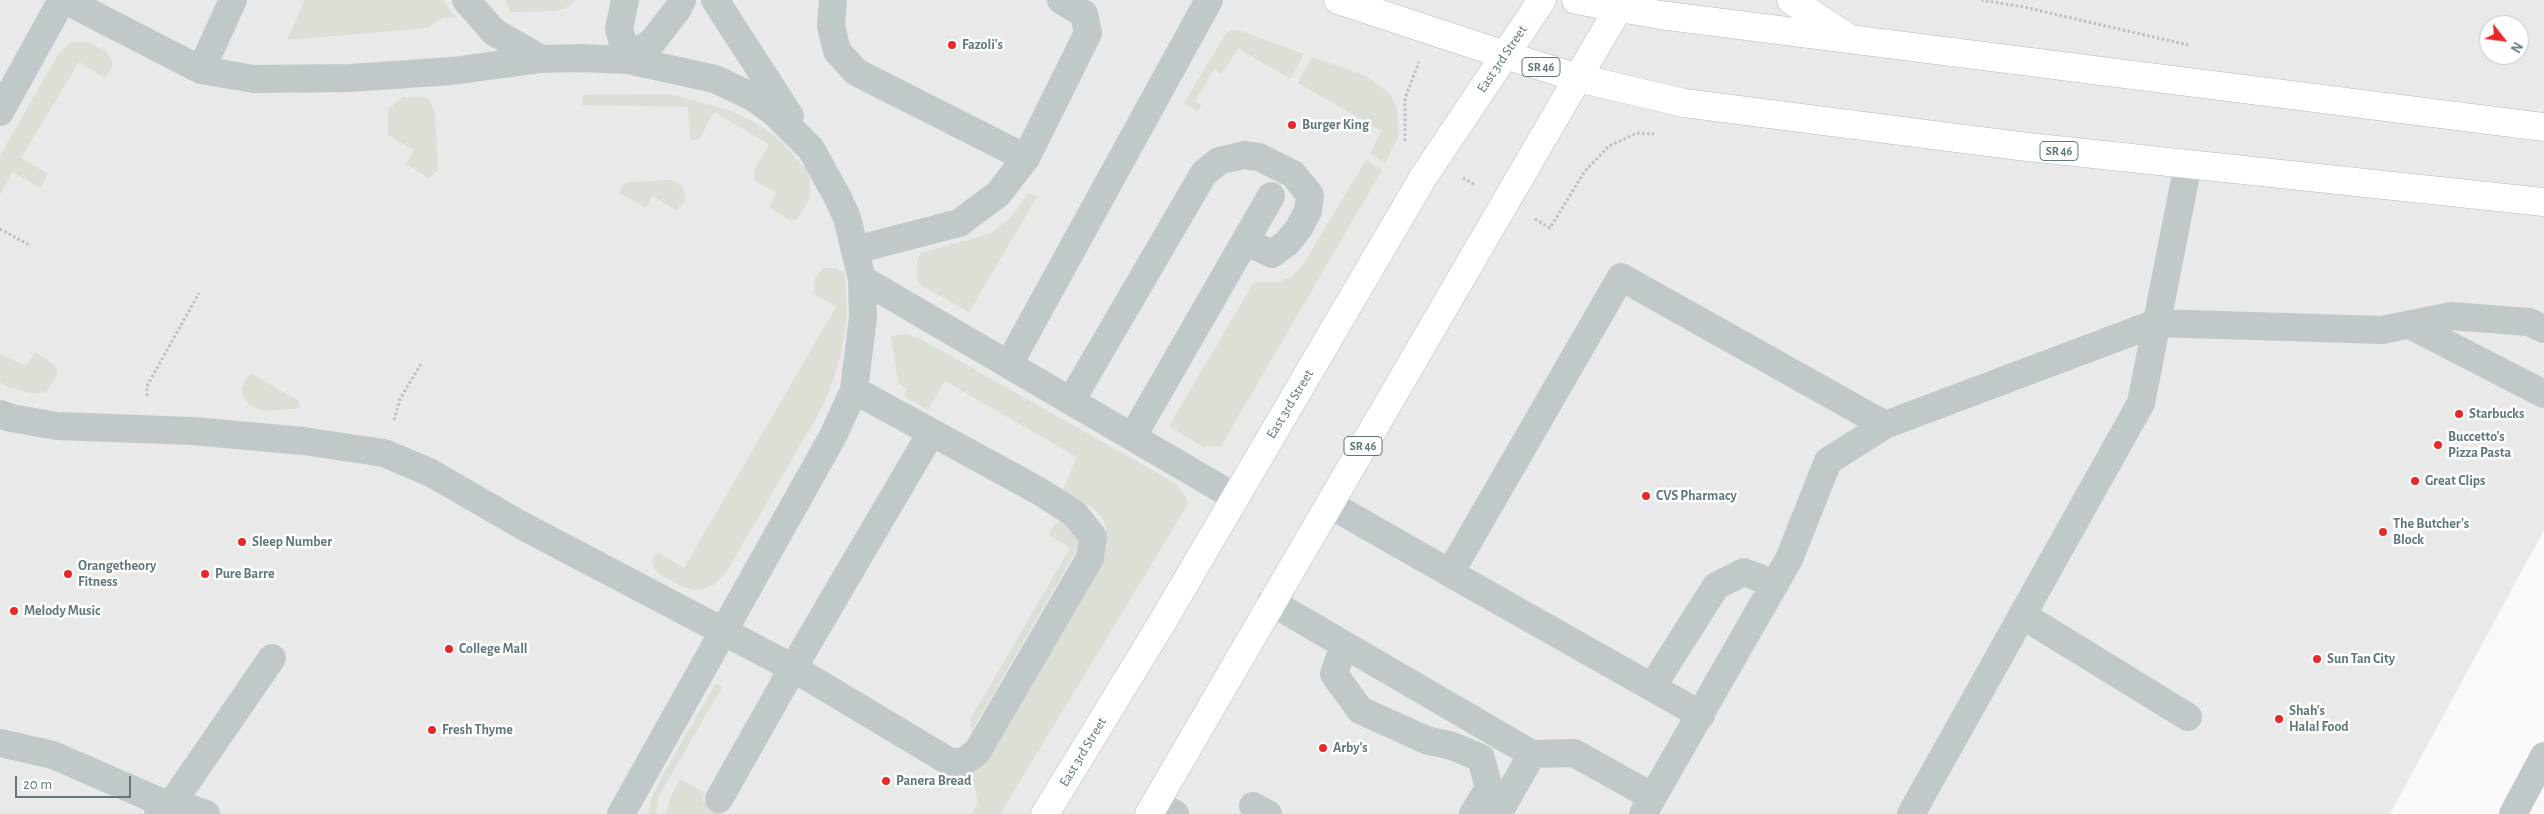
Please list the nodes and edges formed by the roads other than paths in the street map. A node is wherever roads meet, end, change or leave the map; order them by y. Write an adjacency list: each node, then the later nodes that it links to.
1 (63, 0): 19 (lane); 21 (lane)
2 (233, 0): 19 (lane)
3 (466, 0): 17 (lane)
4 (625, 0): 18 (lane)
5 (682, 0): 18 (lane)
6 (715, 0): 23 (lane)
7 (833, 0): 24 (lane)
8 (1062, 0): 24 (lane)
9 (1209, 0): 34 (lane)
10 (1338, 0): 16 (main road)
11 (1542, 0): 16 (main road, East 3rd Street / SR 46)
12 (1576, 0): 14 (main road)
13 (1791, 0): 15 (main road)
14 (1621, 4): 15 (main road); 20 (main road)
15 (1852, 39): 22 (main road)
16 (1504, 55): 20 (main road, SR 46); 42 (main road, East 3rd Street / SR 46)
17 (541, 60): 18 (lane); 19 (lane)
18 (628, 60): 23 (lane)
19 (201, 70)
20 (1578, 78): 25 (main road, SR 46); 43 (main road, SR 46)
21 (0, 112)
22 (2544, 127)
23 (811, 149): 29 (lane)
24 (1026, 158): 29 (lane)
25 (2188, 164): 27 (main road, SR 46); 31 (lane)
26 (1271, 196): 28 (lane)
27 (2544, 202)
28 (1245, 241): 37 (lane); 41 (lane)
29 (854, 250): 30 (lane)
30 (862, 278): 34 (lane); 35 (lane)
31 (2156, 323): 32 (lane); 39 (lane); 47 (lane)
32 (2410, 325): 33 (lane); 36 (lane)
33 (2544, 329)
34 (1008, 364): 37 (lane)
35 (854, 390): 40 (lane); 48 (lane)
36 (2544, 394)
37 (1072, 401): 41 (lane)
38 (0, 414): 48 (lane)
39 (1885, 425): 44 (lane); 45 (lane)
40 (931, 433): 51 (lane); 51 (lane)
41 (1133, 436): 42 (lane)
42 (1235, 497): 64 (main road, East 3rd Street / SR 46)
43 (1329, 504): 44 (lane); 46 (main road, SR 46)
44 (1450, 573): 52 (lane)
45 (1775, 584): 52 (lane); 53 (lane)
46 (1271, 602): 49 (lane); 61 (main road, SR 46)
47 (2022, 615): 54 (lane); 67 (lane)
48 (722, 631): 51 (lane); 63 (lane)
49 (1344, 645): 56 (lane); 65 (lane)
50 (272, 658): 60 (lane)
51 (792, 668): 58 (lane)
52 (1652, 687): 53 (lane)
53 (1701, 715): 59 (lane)
54 (2188, 717)
55 (0, 743): 60 (lane)
56 (1532, 754): 59 (lane); 66 (lane)
57 (2544, 756): 68 (lane)
58 (719, 799)
59 (1648, 806)
60 (164, 810): 62 (lane)
61 (1160, 810)
62 (206, 814)
63 (621, 814)
64 (1046, 814)
65 (1473, 814)
66 (1498, 814)
67 (1911, 814)
68 (2513, 814)

